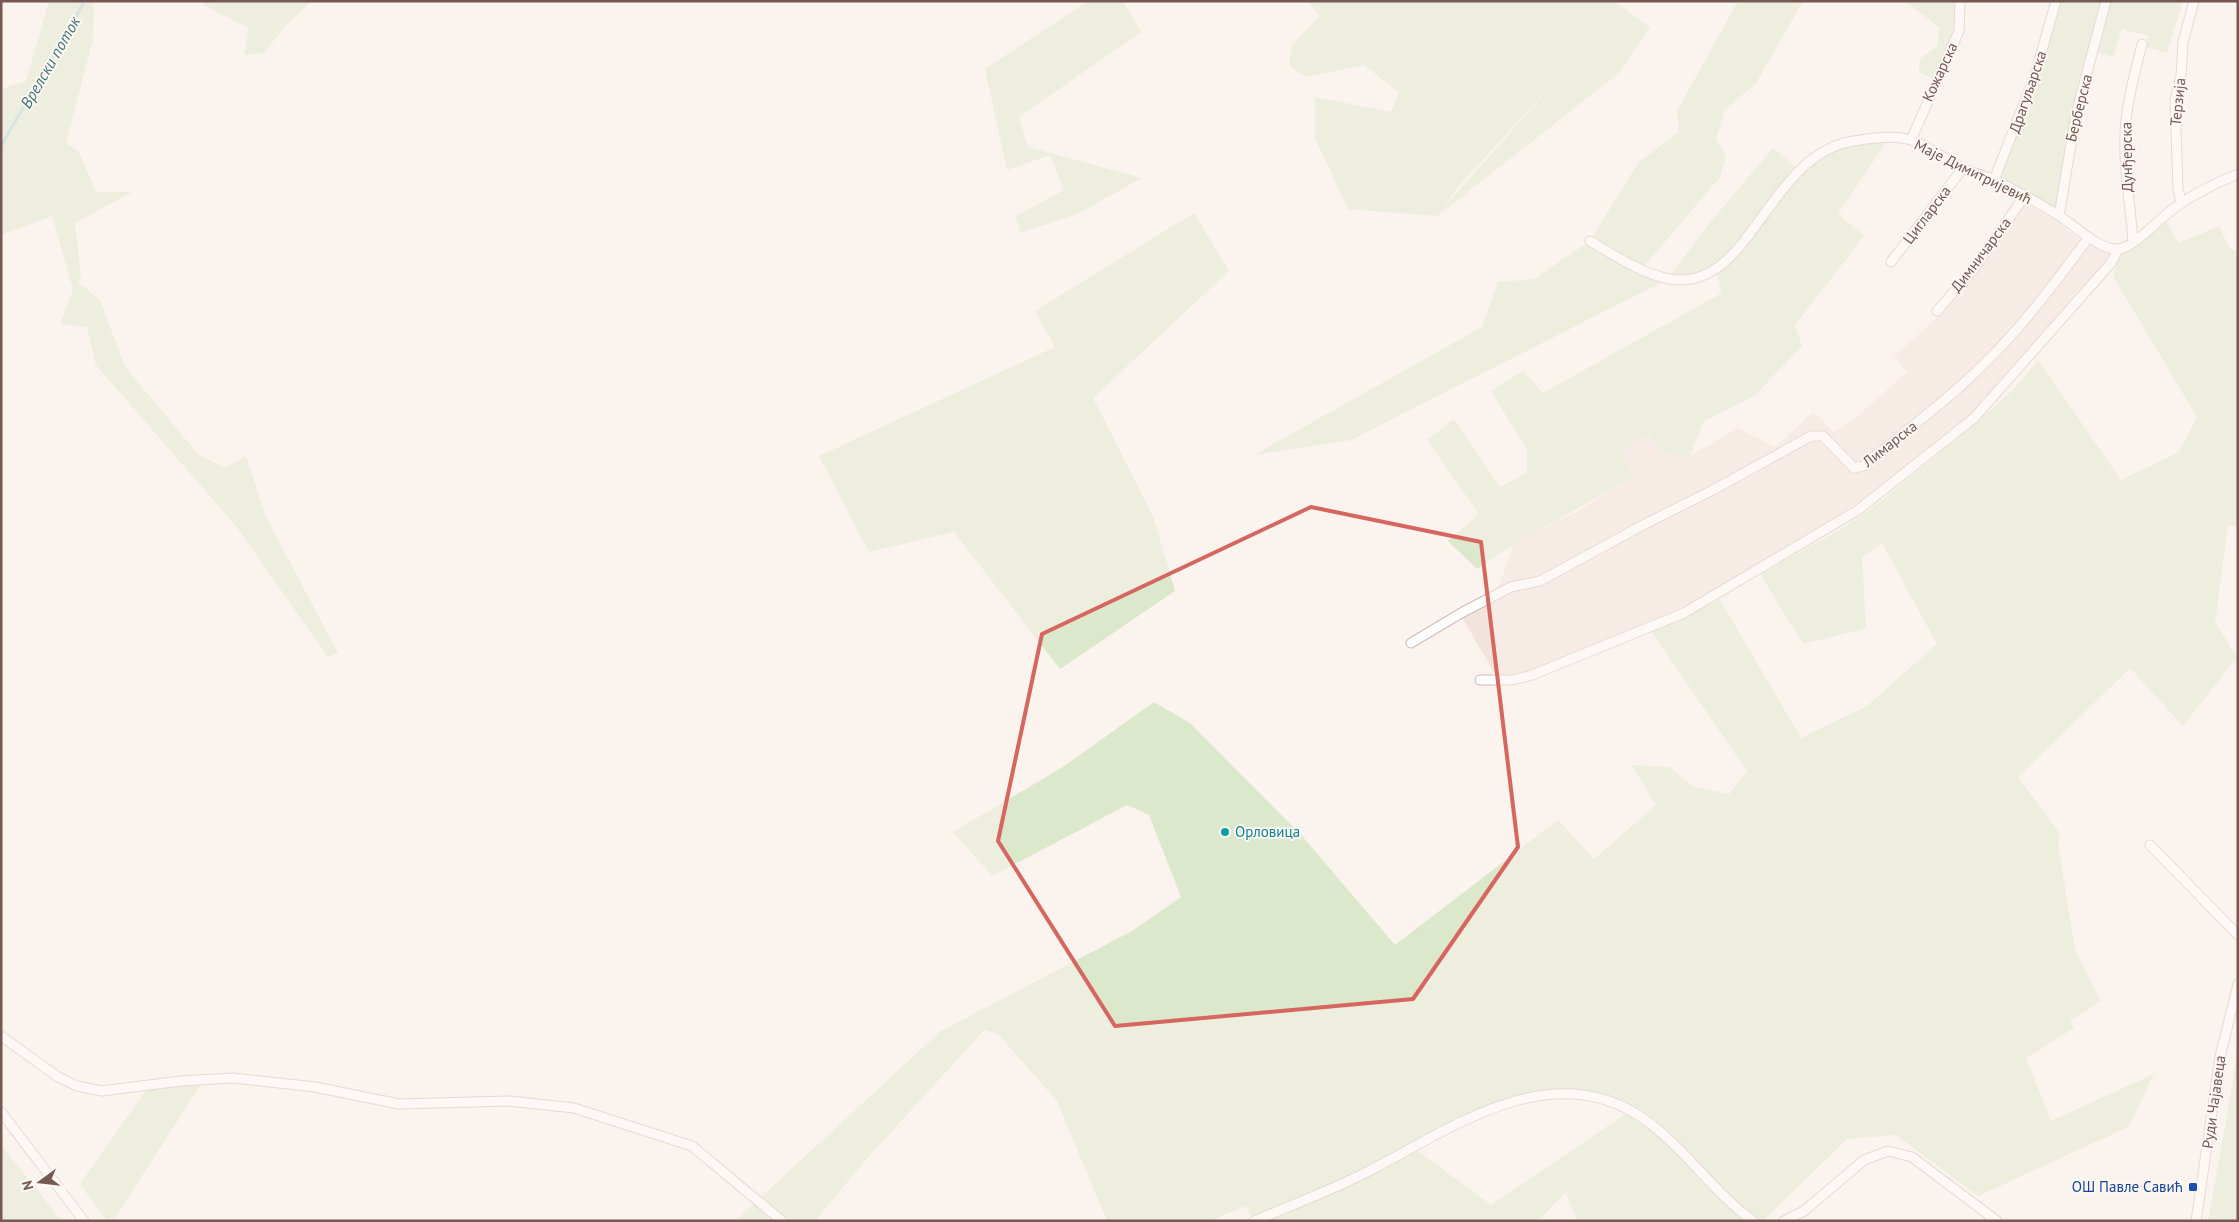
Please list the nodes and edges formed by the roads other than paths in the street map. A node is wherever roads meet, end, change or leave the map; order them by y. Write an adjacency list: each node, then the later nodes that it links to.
1 (1960, 1): 6 (street, Кожарска)
2 (2056, 1): 9 (street, Драгуљарска)
3 (2106, 1): 12 (street, Берберска)
4 (2194, 1): 11 (street, Терзија)
5 (2142, 44): 15 (street, Дунђерска)
6 (1911, 140): 7 (street, Маје Димитријевић); 14 (street, Маје Димитријевић)
7 (1963, 168): 9 (street, Маје Димитријевић); 17 (street, Цигларска)
8 (2238, 174): 11 (street)
9 (1994, 180): 10 (street, Маје Димитријевић)
10 (2024, 198): 12 (street, Маје Димитријевић); 18 (street, Димничарска)
11 (2181, 203): 15 (street)
12 (2059, 216): 13 (street, Маје Димитријевић)
13 (2089, 237): 16 (street, Маје Димитријевић); 19 (street, Лимарска)
14 (1590, 241)
15 (2133, 242): 16 (street)
16 (2118, 249): 20 (street)
17 (1891, 262)
18 (1937, 312)
19 (1411, 643)
20 (1480, 680)
21 (2150, 845): 22 (street)
22 (2238, 935)
23 (2238, 984): 32 (street, Руди Чајавеца)
24 (1, 1036): 27 (street)
25 (1, 1112): 26 (street)
26 (84, 1221)
27 (782, 1221)
28 (1254, 1221): 29 (street)
29 (1753, 1221)
30 (1784, 1221): 31 (street)
31 (1997, 1221)
32 (2196, 1221)

